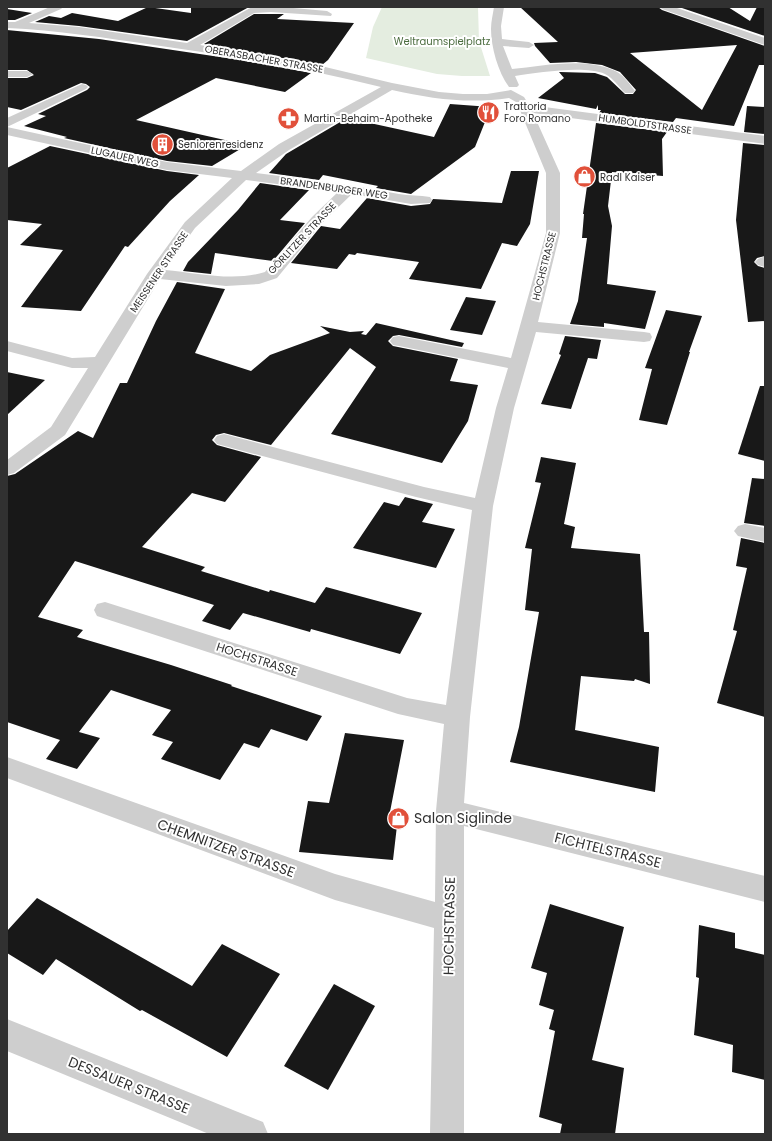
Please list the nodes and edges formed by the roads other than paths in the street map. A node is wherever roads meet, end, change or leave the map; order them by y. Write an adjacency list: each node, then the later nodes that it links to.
1 (58, 7): 5 (street, OBERASBACHER STRASSE)
2 (499, 7): 6 (street)
3 (665, 7): 7 (street)
4 (327, 14): 9 (street)
5 (11, 25): 9 (street, OBERASBACHER STRASSE)
6 (497, 42): 8 (street); 10 (street)
7 (765, 42)
8 (529, 45)
9 (190, 46): 14 (street, OBERASBACHER STRASSE)
10 (508, 73): 15 (street); 16 (street)
11 (7, 74): 12 (street)
12 (27, 74)
13 (82, 87): 18 (street)
14 (389, 87): 16 (street, OBERASBACHER STRASSE); 21 (street, MEISSENER STRASSE)
15 (629, 91)
16 (511, 94): 17 (street, HOCHSTRASSE)
17 (525, 108): 20 (street, HUMBOLDTSTRASSE); 25 (street, HOCHSTRASSE)
18 (7, 123)
19 (7, 131): 21 (street, LUGAUER WEG)
20 (765, 140)
21 (243, 176): 22 (street, BRANDENBURGER WEG); 24 (street, MEISSENER STRASSE)
22 (349, 189): 23 (street, BRANDENBURGER WEG); 24 (street, GÖRLITZER STRASSE)
23 (425, 200)
24 (155, 274): 29 (street, MEISSENER STRASSE)
25 (529, 326): 26 (street); 30 (street, HOCHSTRASSE)
26 (644, 337)
27 (400, 341): 30 (street)
28 (7, 346): 29 (street)
29 (101, 362): 32 (street, MEISSENER STRASSE)
30 (518, 365): 33 (street, HOCHSTRASSE)
31 (224, 440): 33 (street)
32 (7, 469)
33 (483, 506): 35 (street, HOCHSTRASSE)
34 (105, 610): 35 (street, HOCHSTRASSE)
35 (457, 717): 37 (street, HOCHSTRASSE)
36 (7, 767): 39 (street, CHEMNITZER STRASSE)
37 (450, 811): 38 (street, FICHTELSTRASSE); 39 (street, HOCHSTRASSE)
38 (765, 888)
39 (449, 919): 42 (street, HOCHSTRASSE)
40 (7, 1035): 41 (street, DESSAUER STRASSE)
41 (251, 1134)
42 (447, 1134)

